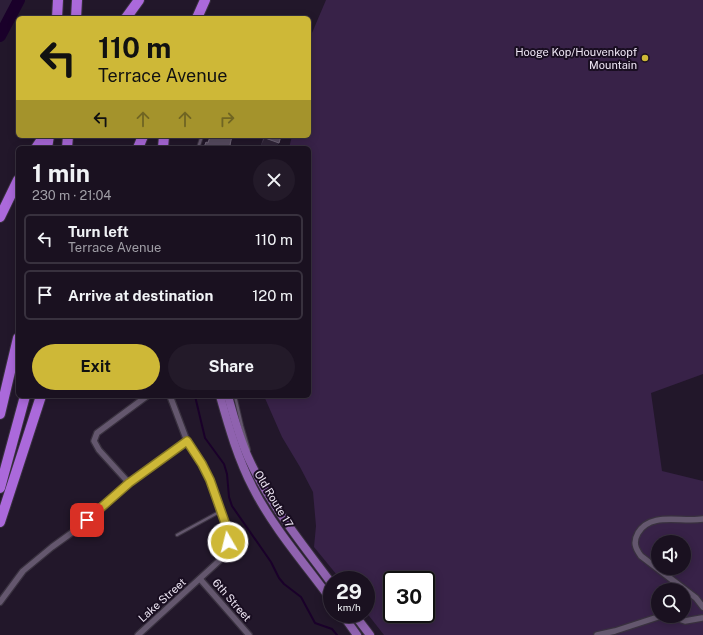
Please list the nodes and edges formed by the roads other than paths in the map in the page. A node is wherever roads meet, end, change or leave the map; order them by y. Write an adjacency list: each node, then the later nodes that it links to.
1 (58, 0): 5 (highway)
2 (76, 0): 6 (highway)
3 (139, 0): 7 (highway)
4 (206, 0): 8 (highway)
5 (57, 16)
6 (76, 16)
7 (127, 16)
8 (199, 16)
9 (16, 184): 10 (highway)
10 (0, 217)
11 (16, 346): 19 (highway)
12 (24, 398): 22 (highway)
13 (40, 398): 26 (highway)
14 (143, 398): 21 (street)
15 (171, 398): 20 (street, Lake Street)
16 (221, 398): 30 (main road, Old Route 17)
17 (229, 398): 24 (main road, Old Route 17)
18 (235, 398): 24 (lane)
19 (0, 414)
20 (187, 441): 21 (street); 23 (street, Lake Street)
21 (129, 483): 31 (street)
22 (0, 488)
23 (221, 511): 27 (lane); 29 (street, Lake Street)
24 (280, 513): 28 (main road, Old Route 17)
25 (703, 519): 32 (street)
26 (0, 522)
27 (177, 535)
28 (323, 572)
29 (200, 579): 38 (street, Lake Street); 39 (street, 6th Street)
30 (323, 589)
31 (0, 602)
32 (703, 607)
33 (702, 618): 35 (street)
34 (651, 619): 42 (street)
35 (691, 620)
36 (348, 623): 40 (main road)
37 (361, 623): 41 (main road)
38 (138, 635)
39 (249, 635)
40 (357, 635)
41 (370, 635)
42 (597, 635)

